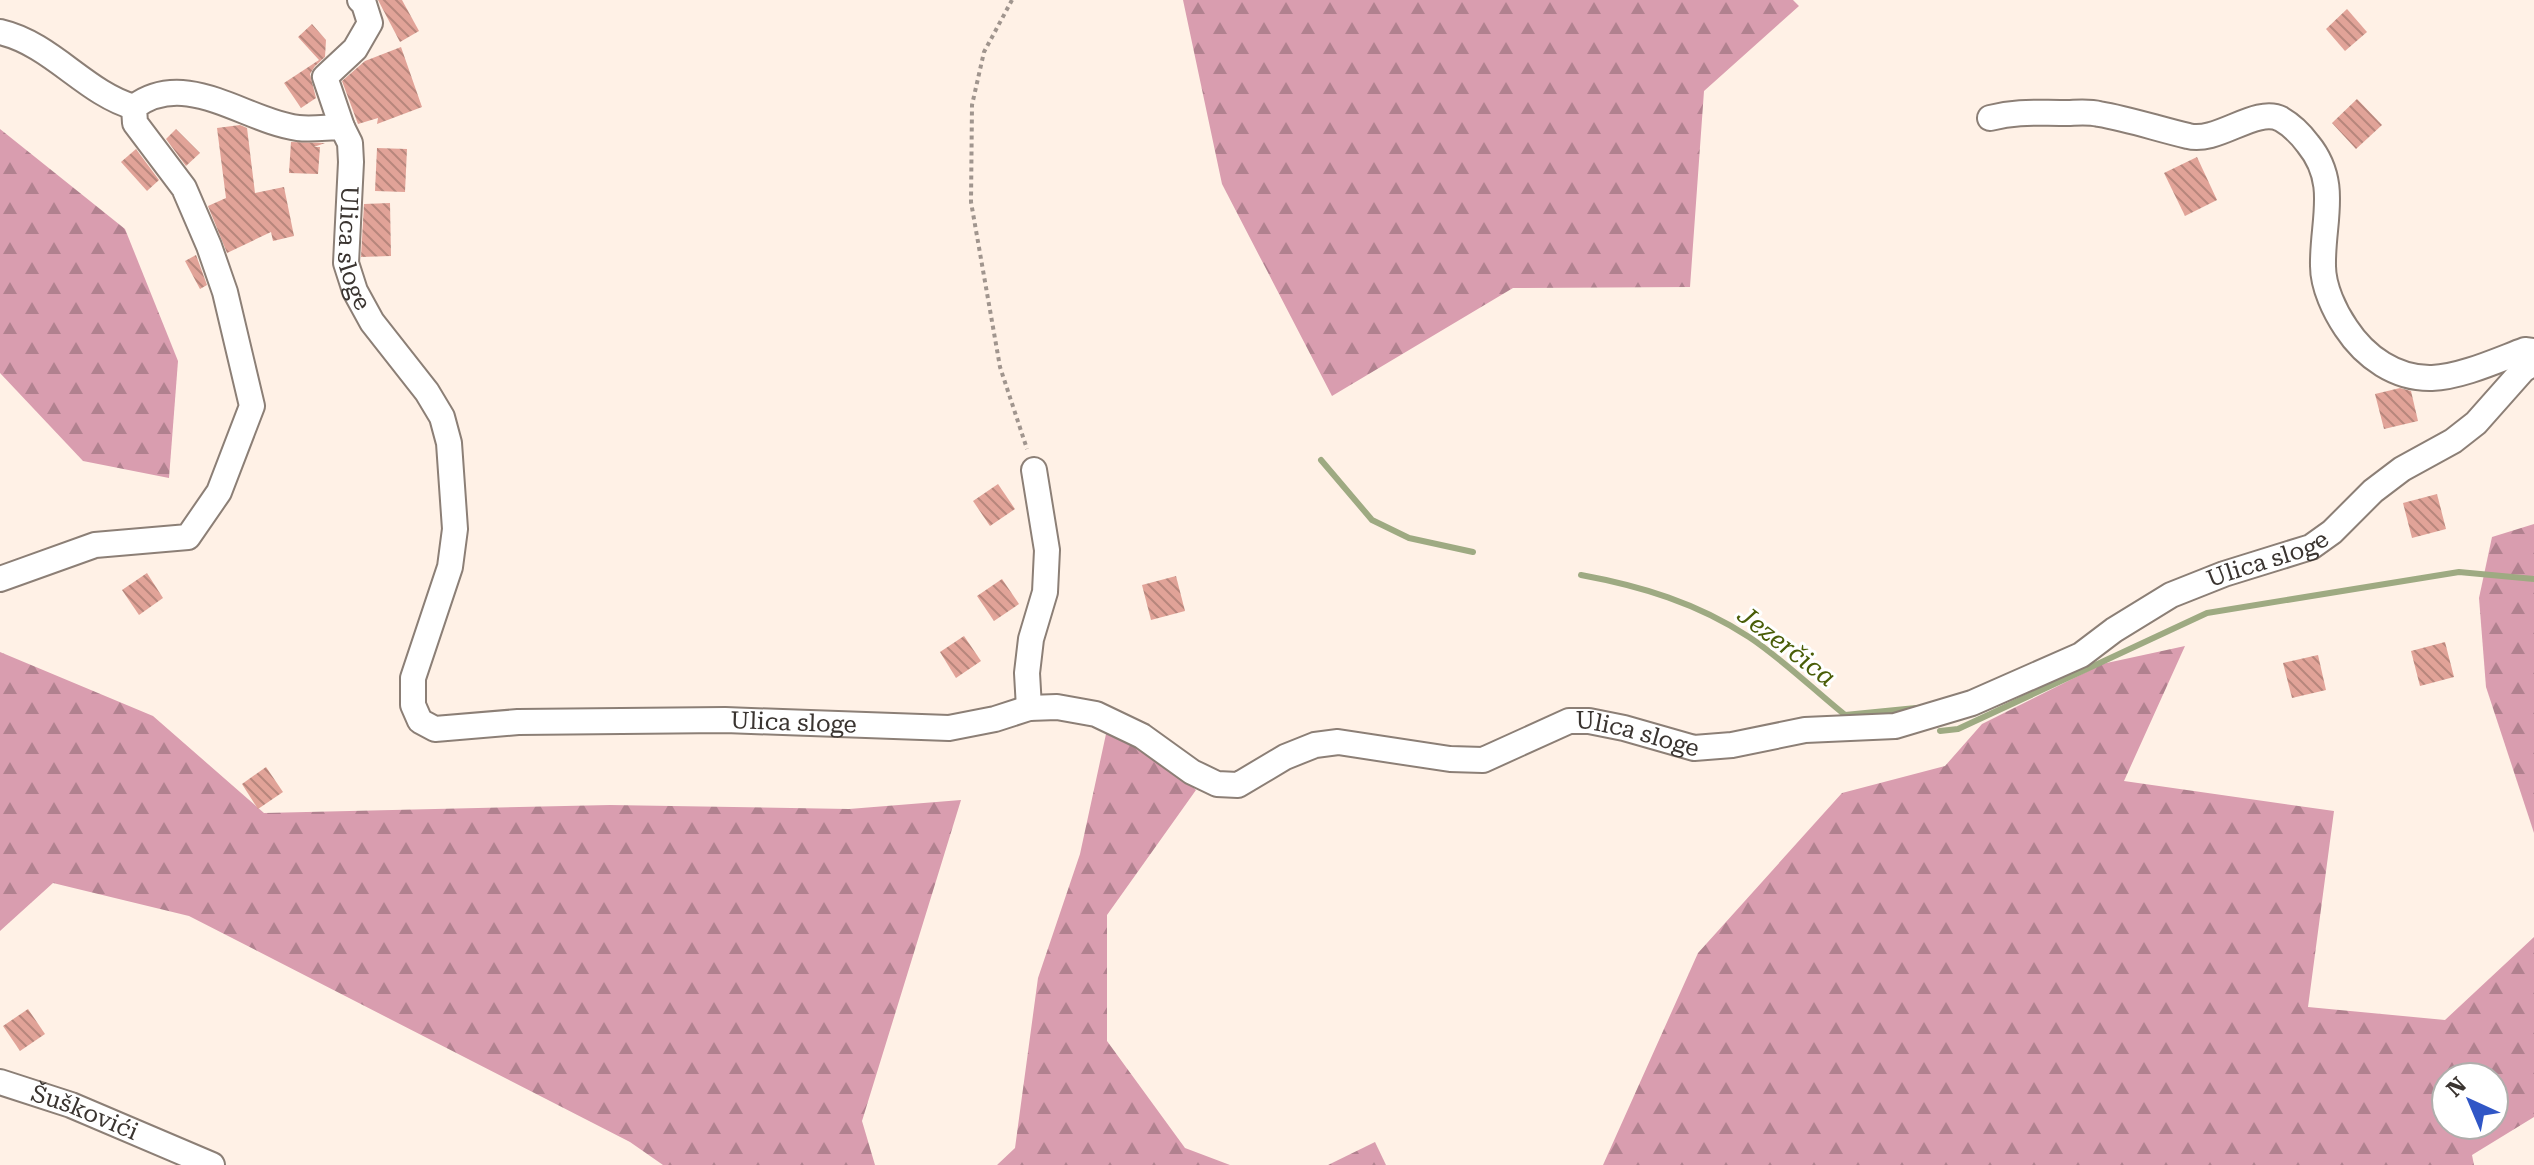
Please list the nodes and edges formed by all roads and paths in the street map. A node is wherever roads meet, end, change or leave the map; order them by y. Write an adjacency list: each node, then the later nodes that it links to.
1 (360, 0): 6 (street)
2 (1012, 0): 9 (path)
3 (0, 32): 4 (street)
4 (134, 107): 6 (street); 10 (street)
5 (1990, 118): 7 (street)
6 (342, 127): 11 (street, Ulica sloge)
7 (2534, 351)
8 (2534, 363): 11 (street, Ulica sloge)
9 (1034, 470): 11 (street)
10 (0, 579)
11 (1029, 708)
12 (0, 1082): 13 (street, Šuškovići)
13 (212, 1165)

